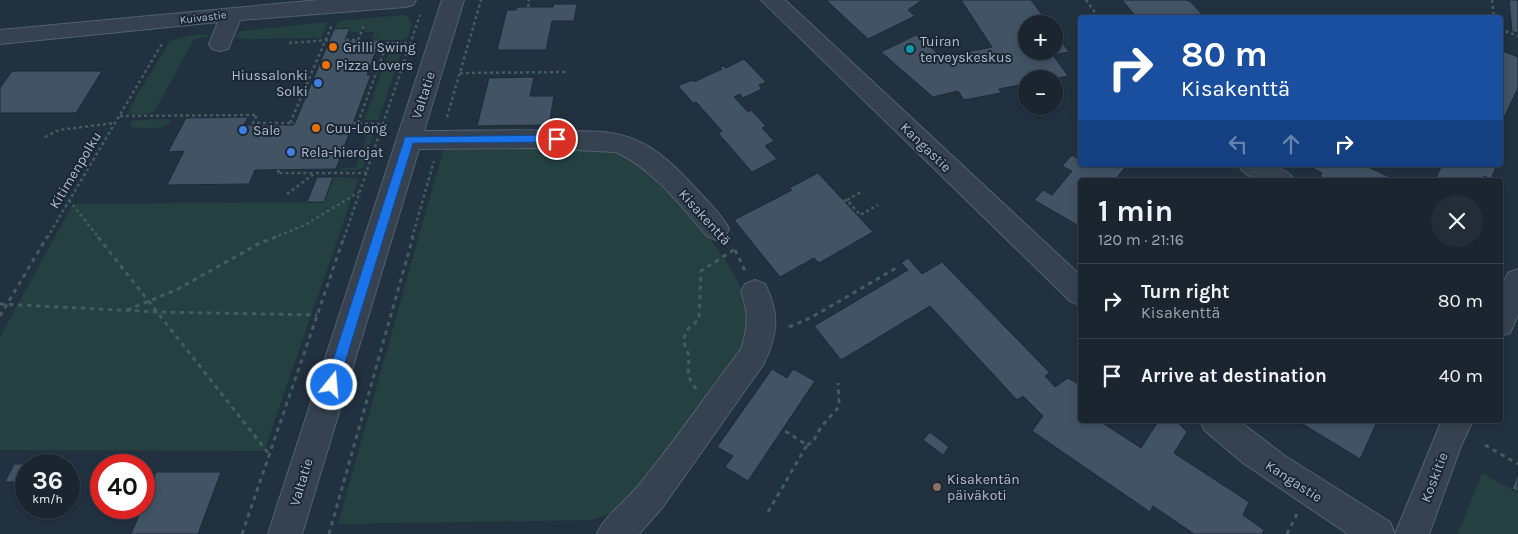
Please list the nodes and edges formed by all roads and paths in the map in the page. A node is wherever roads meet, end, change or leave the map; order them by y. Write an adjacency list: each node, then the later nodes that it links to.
1 (453, 0): 36 (street, Valtatie)
2 (481, 0): 27 (path)
3 (529, 0): 8 (path)
4 (772, 0): 53 (street, Kangastie)
5 (1086, 0): 10 (path)
6 (1492, 0): 11 (path)
7 (413, 6): 9 (street, Kuivastie); 24 (path)
8 (528, 7)
9 (232, 14): 18 (street, Kuivastie); 25 (street)
10 (1098, 15)
11 (1494, 15)
12 (368, 16): 22 (path)
13 (334, 18): 19 (path)
14 (1503, 30): 17 (path)
15 (336, 31): 21 (path)
16 (168, 33): 28 (path, Kitimenpolku)
17 (1518, 36)
18 (0, 37)
19 (325, 40): 20 (path); 23 (path); 30 (path)
20 (330, 40)
21 (335, 40)
22 (346, 40)
23 (289, 43)
24 (411, 43): 33 (path); 34 (path)
25 (220, 44)
26 (567, 72): 27 (path)
27 (460, 73): 37 (path)
28 (119, 116): 29 (path, Kitimenpolku); 30 (path)
29 (114, 123): 35 (path); 46 (path, Kitimenpolku)
30 (290, 123): 31 (path)
31 (294, 123)
32 (353, 123): 33 (path)
33 (358, 123): 34 (path)
34 (382, 124): 41 (path)
35 (45, 137)
36 (409, 140): 37 (street, Kisakenttä); 75 (street, Valtatie)
37 (440, 140): 48 (street, Kisakenttä); 76 (path)
38 (1255, 167): 42 (street)
39 (279, 170): 40 (path)
40 (316, 173): 41 (path); 45 (path)
41 (366, 173): 43 (path)
42 (1277, 178)
43 (360, 191): 54 (path); 60 (path)
44 (861, 192): 47 (path)
45 (287, 194)
46 (69, 200): 54 (path); 56 (path, Kitimenpolku)
47 (878, 205)
48 (716, 229): 49 (path, Kisakenttä)
49 (735, 249): 52 (path, Kisakenttä); 64 (path)
50 (898, 267): 62 (path)
51 (1510, 288): 59 (street)
52 (755, 292): 62 (street)
53 (1078, 292)
54 (148, 301): 57 (path); 58 (path)
55 (0, 304): 56 (path)
56 (7, 304): 57 (path); 61 (path, Kitimenpolku)
57 (126, 310): 58 (path)
58 (158, 312): 60 (path); 70 (path)
59 (1503, 313)
60 (318, 315): 70 (path)
61 (0, 316)
62 (760, 340): 64 (street)
63 (838, 383): 68 (path)
64 (719, 404): 77 (street)
65 (1218, 423): 79 (street, Kangastie)
66 (1456, 423): 80 (street, Koskitie)
67 (782, 430): 68 (path)
68 (807, 445): 73 (path)
69 (1484, 445): 71 (path)
70 (269, 454): 74 (path)
71 (1518, 464)
72 (1299, 509): 78 (path)
73 (768, 512)
74 (242, 534)
75 (285, 534)
76 (330, 534)
77 (614, 534)
78 (1287, 534)
79 (1378, 534)
80 (1412, 534)

